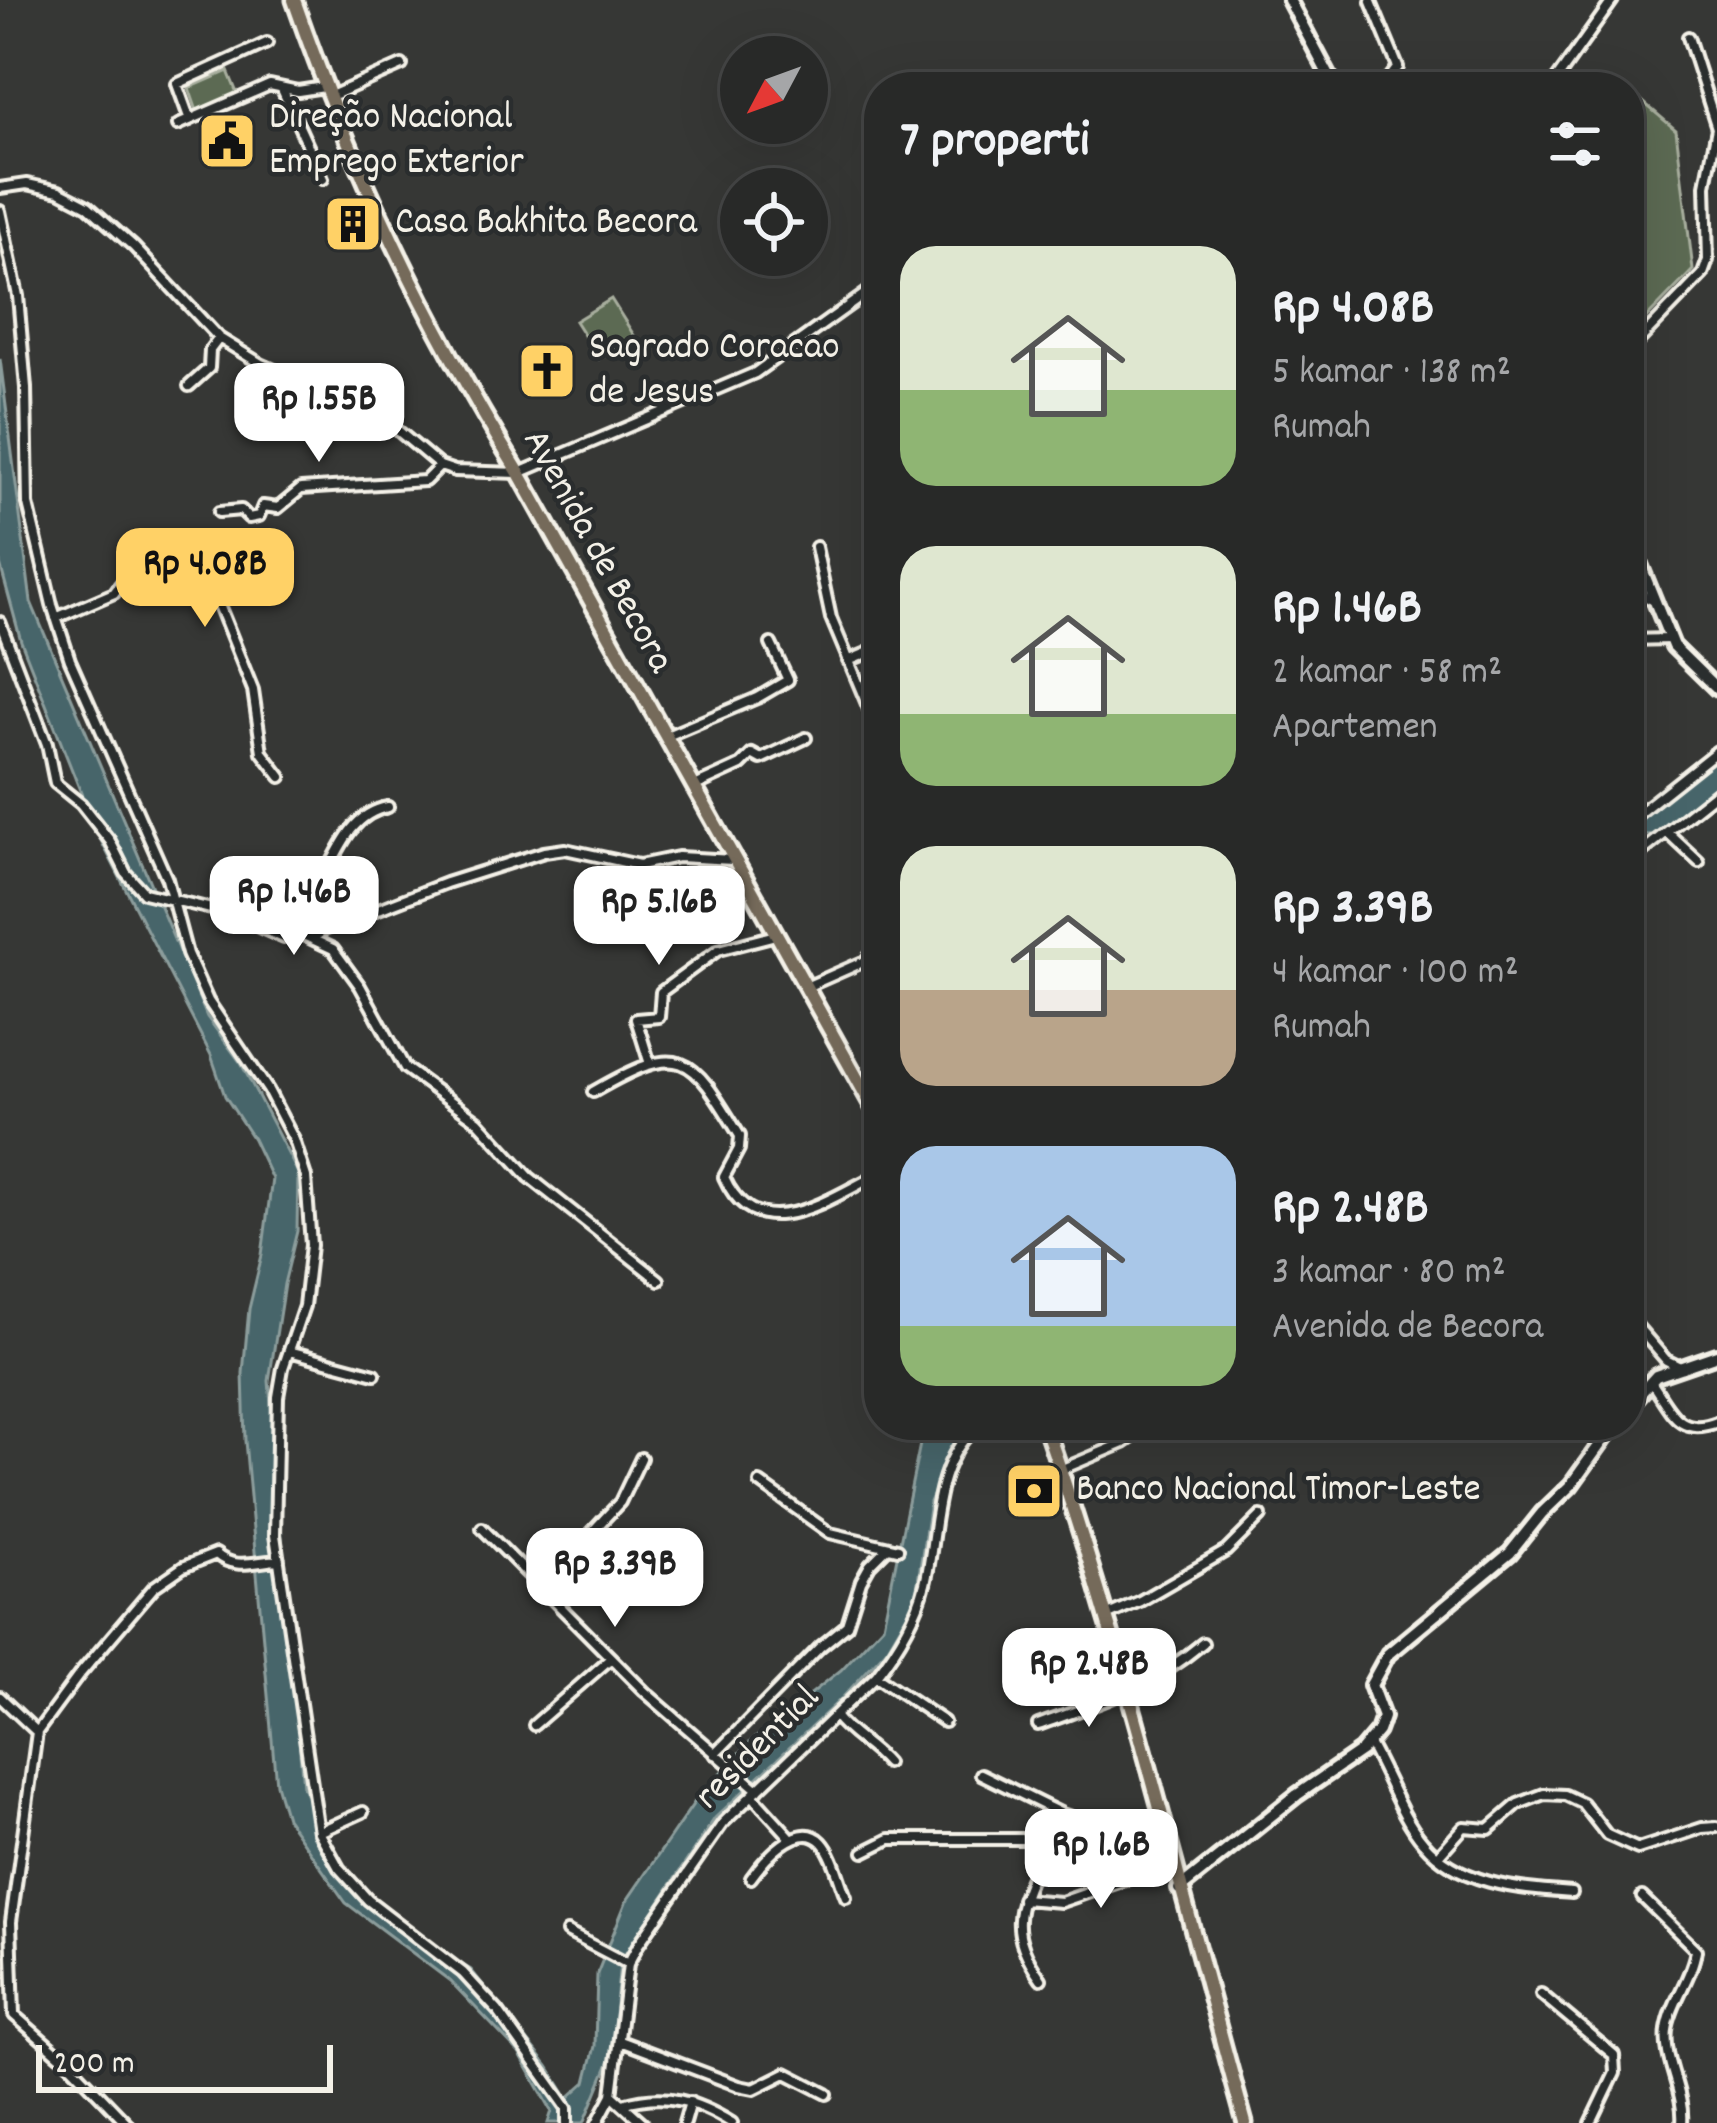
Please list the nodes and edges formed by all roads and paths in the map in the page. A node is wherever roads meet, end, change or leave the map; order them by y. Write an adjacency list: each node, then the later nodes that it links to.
1 (294, 0): 12 (main road, Avenida de Becora)
2 (1289, 0): 8 (street)
3 (1612, 0): 10 (street)
4 (1371, 2): 9 (street)
5 (1688, 37): 19 (street)
6 (267, 43): 13 (street)
7 (402, 65): 12 (street)
8 (1323, 72)
9 (1394, 72)
10 (1562, 72)
11 (281, 87): 12 (street); 13 (street); 15 (street)
12 (326, 92): 23 (main road, Avenida de Becora)
13 (190, 120): 14 (street)
14 (178, 125)
15 (323, 179)
16 (0, 188): 20 (street)
17 (0, 211): 29 (street)
18 (864, 295): 23 (street)
19 (1644, 335)
20 (219, 338): 21 (street); 22 (street)
21 (189, 386)
22 (440, 466): 23 (street); 24 (street)
23 (519, 473): 38 (main road, Avenida de Becora)
24 (220, 512)
25 (816, 548): 35 (street)
26 (1644, 574): 28 (street)
27 (1644, 596): 28 (street)
28 (1655, 602): 31 (street)
29 (56, 618): 41 (street); 50 (street)
30 (0, 622): 50 (street)
31 (1670, 639): 32 (street); 36 (street)
32 (1644, 640)
33 (771, 644): 38 (street)
34 (864, 654): 35 (street)
35 (847, 662): 37 (street)
36 (1717, 689)
37 (864, 699)
38 (665, 736): 42 (main road, Avenida de Becora)
39 (806, 738): 42 (street)
40 (1717, 751): 45 (street)
41 (281, 777)
42 (694, 787): 48 (main road, Avenida de Becora)
43 (1717, 792): 46 (street)
44 (388, 807): 51 (street)
45 (1644, 809)
46 (1667, 832): 47 (street); 49 (street)
47 (1644, 850)
48 (734, 860): 52 (main road, Avenida de Becora); 53 (street)
49 (1699, 862)
50 (169, 898): 51 (street); 62 (street)
51 (275, 932): 53 (street)
52 (776, 935): 55 (main road, Avenida de Becora); 56 (street)
53 (312, 939): 60 (street)
54 (864, 962): 55 (street)
55 (805, 988): 58 (main road, Avenida de Becora)
56 (650, 1064): 57 (street); 59 (street)
57 (593, 1092)
58 (864, 1092)
59 (864, 1182)
60 (659, 1280)
61 (1644, 1338): 64 (street)
62 (289, 1351): 65 (street); 79 (street)
63 (1717, 1355): 64 (street)
64 (1683, 1368): 67 (street)
65 (375, 1374)
66 (1644, 1384): 67 (street)
67 (1649, 1384): 68 (street); 69 (street)
68 (1644, 1390)
69 (1717, 1422)
70 (964, 1440): 84 (street, residential)
71 (1050, 1440): 75 (main road)
72 (1128, 1440): 75 (street)
73 (1603, 1440): 92 (street)
74 (641, 1458): 80 (street)
75 (1060, 1470): 81 (main road)
76 (760, 1483): 93 (street)
77 (1261, 1516): 81 (street)
78 (482, 1528): 80 (street)
79 (279, 1560): 91 (street); 100 (street)
80 (546, 1592): 83 (street)
81 (1105, 1617): 85 (main road)
82 (1203, 1643): 85 (street)
83 (611, 1658): 89 (street); 93 (street)
84 (876, 1676): 87 (street, residential); 88 (street)
85 (1126, 1694): 90 (street); 98 (main road)
86 (0, 1697): 91 (street)
87 (835, 1716): 94 (street); 96 (street, residential)
88 (944, 1722)
89 (534, 1725)
90 (1038, 1725)
91 (37, 1732): 122 (street)
92 (1368, 1742): 105 (street); 108 (street)
93 (719, 1757): 96 (street)
94 (886, 1763)
95 (981, 1774): 101 (street)
96 (754, 1790): 102 (street); 114 (street, residential)
97 (363, 1812): 100 (street)
98 (1161, 1823): 101 (street); 106 (main road)
99 (1717, 1827): 105 (street)
100 (319, 1832): 123 (street)
101 (1121, 1833): 103 (street)
102 (791, 1838): 107 (street); 110 (street)
103 (1096, 1839): 104 (street); 112 (street)
104 (864, 1852)
105 (1438, 1856): 109 (street)
106 (1172, 1864): 108 (main road); 112 (street)
107 (751, 1878)
108 (1179, 1889): 128 (main road)
109 (1571, 1893)
110 (846, 1897)
111 (1642, 1897): 130 (street)
112 (1022, 1899): 115 (street)
113 (566, 1932): 114 (street)
114 (628, 1964): 117 (street, residential)
115 (1041, 1979)
116 (1541, 1994): 129 (street)
117 (620, 2041): 118 (street); 119 (street, residential)
118 (827, 2094)
119 (612, 2095): 121 (street); 124 (street, residential)
120 (690, 2102): 121 (street); 126 (street); 127 (street)
121 (623, 2104): 125 (street)
122 (127, 2123)
123 (566, 2123)
124 (597, 2123)
125 (643, 2123)
126 (685, 2123)
127 (732, 2123)
128 (1245, 2123)
129 (1591, 2123)
130 (1682, 2123)

